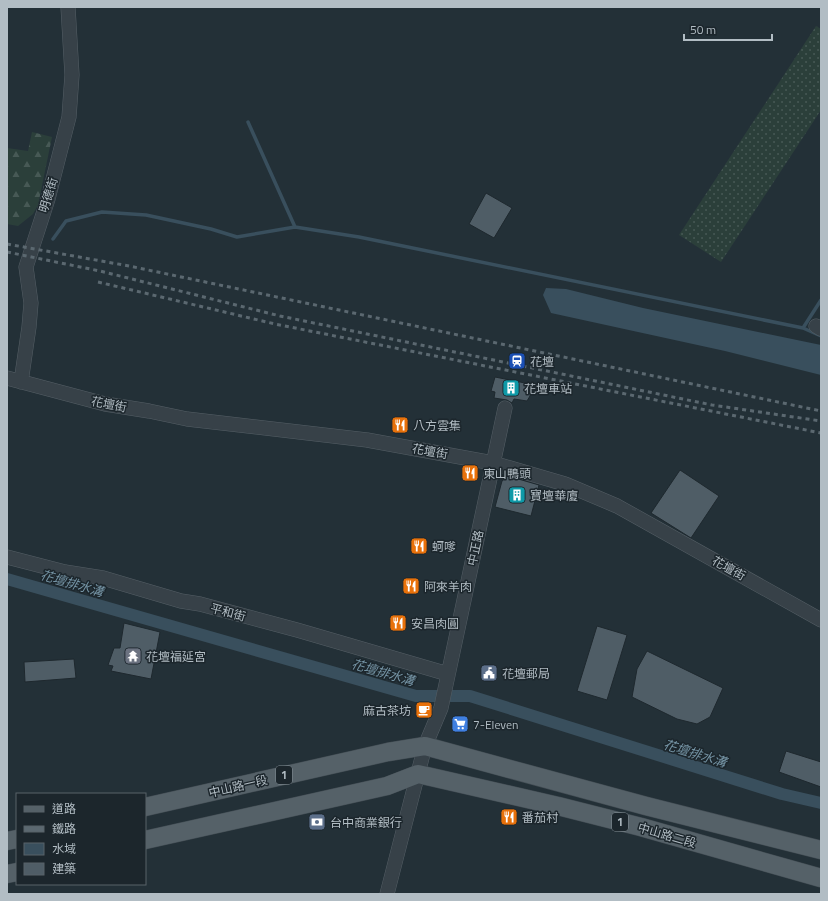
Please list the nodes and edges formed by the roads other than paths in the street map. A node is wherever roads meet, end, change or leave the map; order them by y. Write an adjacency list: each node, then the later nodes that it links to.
1 (68, 7): 2 (street, 明德街)
2 (14, 380): 4 (street, 花壇街)
3 (505, 408): 4 (street, 中正路)
4 (493, 462): 6 (street, 花壇街); 7 (street, 中正路)
5 (7, 557): 7 (street, 平和街)
6 (821, 620)
7 (448, 674): 8 (street, 中正路)
8 (425, 746): 9 (street); 10 (main road, 中山路一段 / 1); 12 (main road, 中山路二段 / 1)
9 (418, 774): 11 (main road); 13 (main road, 中山路二段 / 1); 14 (street)
10 (146, 807)
11 (146, 840)
12 (821, 850)
13 (821, 878)
14 (387, 894)

